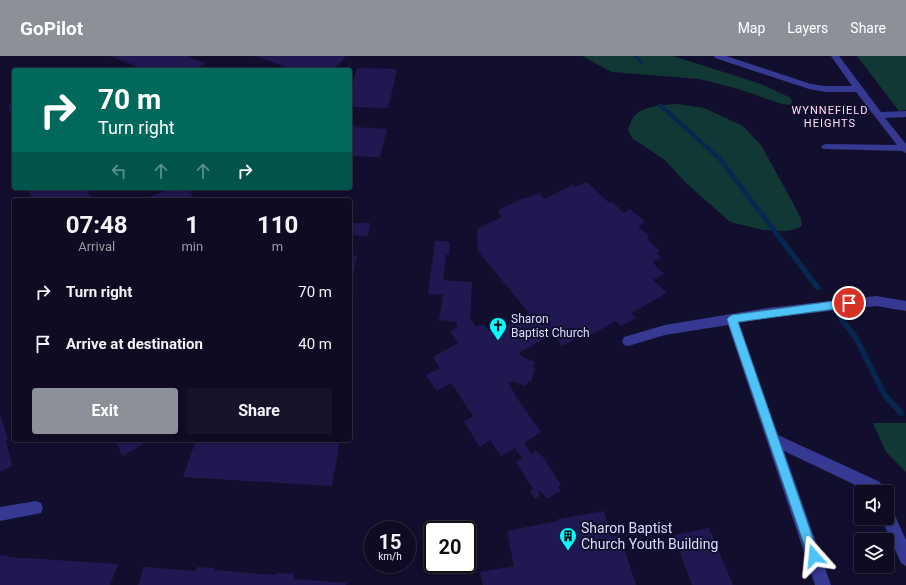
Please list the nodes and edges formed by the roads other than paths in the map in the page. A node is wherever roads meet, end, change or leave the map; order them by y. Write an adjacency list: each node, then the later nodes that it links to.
1 (718, 56): 3 (street)
2 (835, 56): 3 (street)
3 (858, 89): 5 (street)
4 (906, 114): 5 (street)
5 (880, 116): 7 (street)
6 (826, 147): 7 (street)
7 (905, 149)
8 (906, 306): 9 (street)
9 (732, 319): 10 (street); 11 (street)
10 (628, 341)
11 (775, 440): 12 (street); 17 (street)
12 (869, 485)
13 (36, 508): 14 (street)
14 (0, 514)
15 (892, 525): 16 (street)
16 (906, 558)
17 (823, 585)

